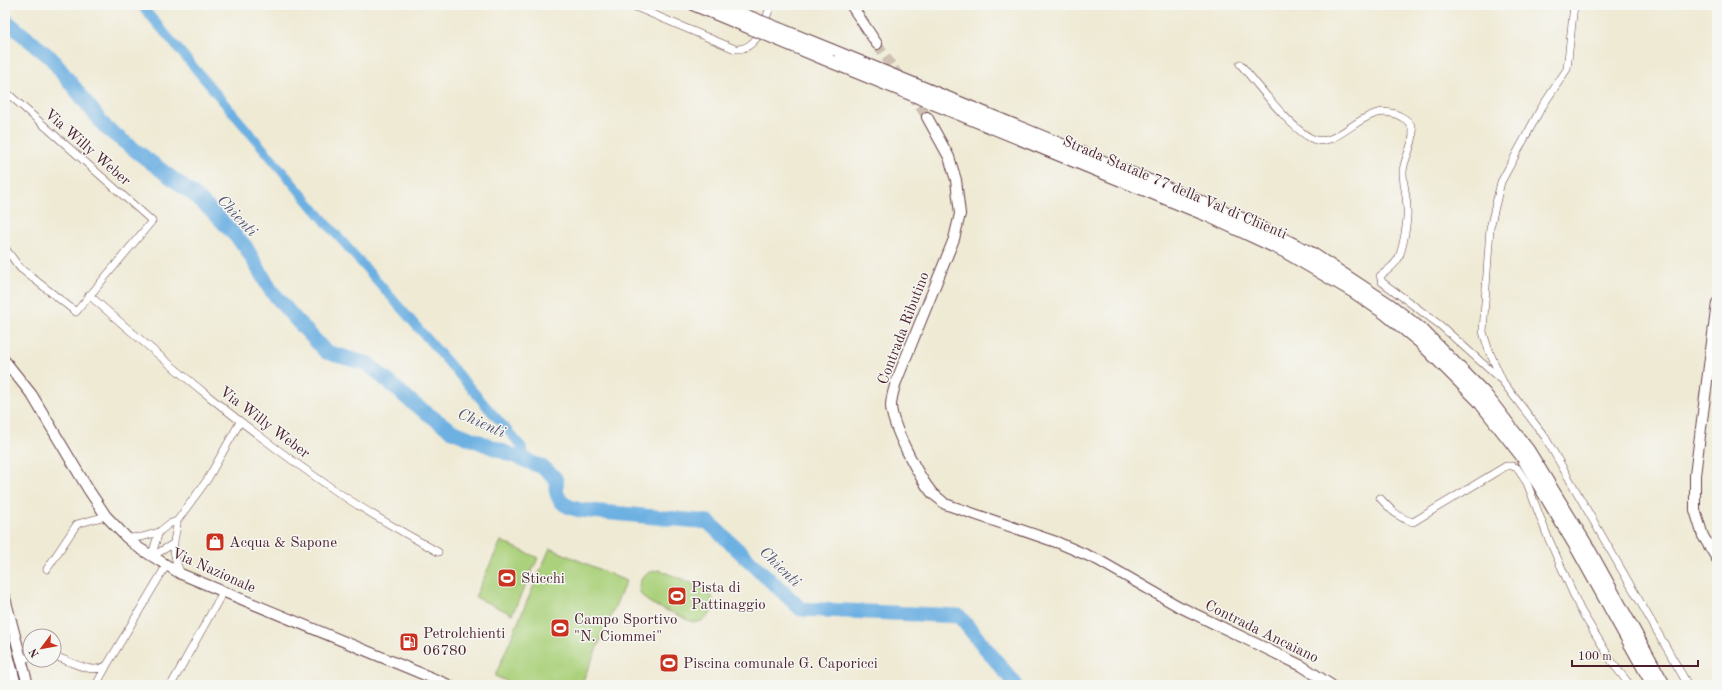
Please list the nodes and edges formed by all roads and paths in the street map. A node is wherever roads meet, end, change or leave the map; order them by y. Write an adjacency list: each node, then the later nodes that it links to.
1 (631, 5): 4 (street)
2 (695, 5): 7 (highway, Strada Statale 77 della Val di Chienti)
3 (721, 5): 7 (highway, Strada Statale 77 della Val di Chienti)
4 (771, 5)
5 (851, 5): 8 (street)
6 (1574, 5): 17 (street)
7 (737, 17): 9 (highway, Strada Statale 77 della Val di Chienti, bridge)
8 (877, 44)
9 (832, 56): 46 (highway, Strada Statale 77 della Val di Chienti); 47 (highway, Strada Statale 77 della Val di Chienti)
10 (1240, 64): 17 (street)
11 (5, 91): 14 (street, Via Willy Weber)
12 (927, 118): 33 (street, Contrada Ributino)
13 (5, 248): 14 (street, Via Willy Weber)
14 (89, 295): 18 (street, Via Willy Weber)
15 (1717, 302): 27 (street)
16 (5, 361): 20 (street, Via Nazionale)
17 (1503, 382): 48 (street)
18 (240, 422): 21 (street); 25 (street, Via Willy Weber)
19 (1380, 498): 45 (street)
20 (106, 516): 23 (street, Via Nazionale); 29 (street)
21 (178, 521): 22 (street); 24 (street)
22 (159, 532): 23 (street); 26 (street)
23 (127, 538): 26 (street, Via Nazionale)
24 (173, 544): 26 (street); 30 (street)
25 (438, 552)
26 (151, 557): 28 (street, Via Nazionale)
27 (1717, 559)
28 (166, 566): 30 (street, Via Nazionale); 37 (street)
29 (47, 570)
30 (181, 574): 31 (street, Via Nazionale)
31 (224, 592): 42 (street); 43 (street, Via Nazionale)
32 (5, 598): 35 (street)
33 (1178, 606): 44 (street, Contrada Ancaiano)
34 (5, 643): 39 (street)
35 (22, 647)
36 (62, 659): 37 (street)
37 (107, 665): 41 (street)
38 (27, 668): 40 (street)
39 (16, 685)
40 (28, 685)
41 (96, 685)
42 (171, 685)
43 (449, 685)
44 (1331, 685)
45 (1630, 685)
46 (1653, 685)
47 (1664, 685)
48 (1688, 685)

